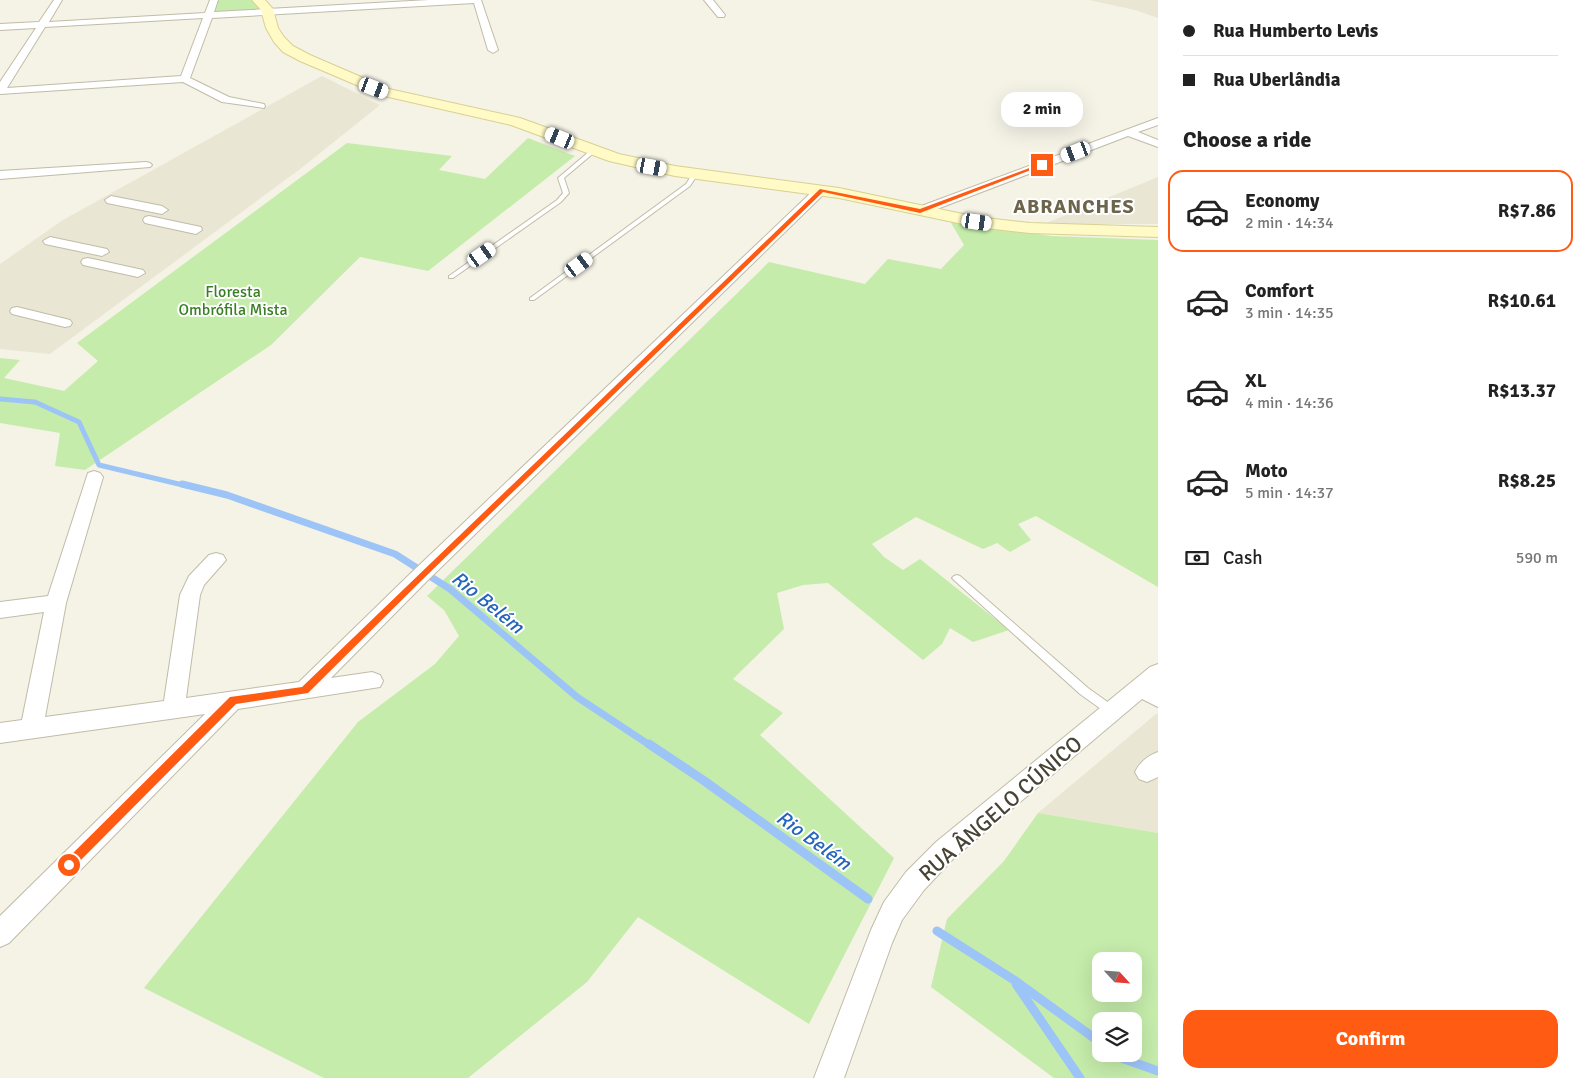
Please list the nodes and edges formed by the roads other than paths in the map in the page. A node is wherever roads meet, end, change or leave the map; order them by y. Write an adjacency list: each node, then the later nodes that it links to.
1 (58, 0): 9 (street)
2 (214, 0): 7 (street)
3 (475, 0): 5 (street); 11 (street)
4 (708, 0): 8 (street)
5 (339, 4): 6 (street)
6 (263, 6): 7 (street); 18 (main road)
7 (208, 15): 9 (street); 12 (street)
8 (721, 15)
9 (42, 25): 10 (street); 13 (street)
10 (0, 27)
11 (493, 50)
12 (185, 79): 13 (street); 14 (street)
13 (0, 90)
14 (260, 106)
15 (1158, 121): 16 (street)
16 (1128, 132): 17 (street); 25 (street)
17 (1158, 144)
18 (593, 151): 20 (main road); 33 (lane)
19 (146, 164): 21 (street)
20 (695, 174): 22 (main road); 34 (lane)
21 (0, 175)
22 (821, 190): 25 (main road); 44 (street)
23 (111, 200): 24 (street)
24 (162, 210)
25 (920, 211): 28 (main road)
26 (149, 220): 27 (street)
27 (196, 230)
28 (1158, 232)
29 (50, 241): 30 (street)
30 (102, 252)
31 (88, 262): 32 (street)
32 (138, 273)
33 (451, 277)
34 (532, 299)
35 (17, 311): 36 (street)
36 (65, 323)
37 (94, 477): 40 (street)
38 (216, 560): 46 (street)
39 (957, 578): 47 (lane)
40 (56, 603): 41 (street); 48 (street)
41 (0, 610)
42 (372, 681): 44 (street)
43 (1153, 686): 47 (street, RUA ÂNGELO CÚNICO)
44 (304, 691): 45 (street)
45 (233, 700): 46 (street); 50 (street)
46 (174, 708): 48 (street)
47 (1112, 711): 51 (street, RUA ÂNGELO CÚNICO)
48 (32, 728): 49 (street)
49 (0, 733)
50 (0, 934)
51 (829, 1078)

